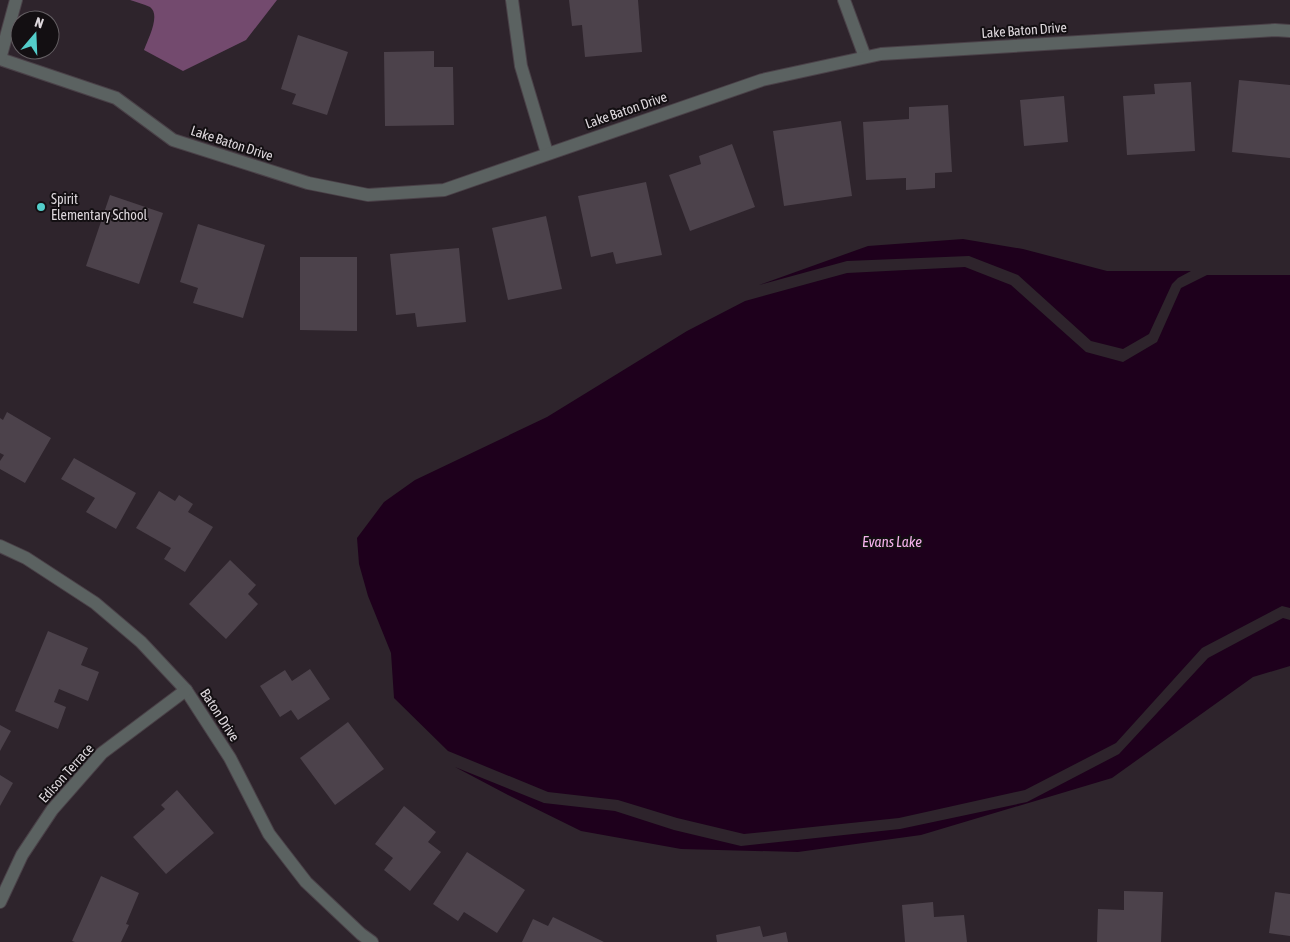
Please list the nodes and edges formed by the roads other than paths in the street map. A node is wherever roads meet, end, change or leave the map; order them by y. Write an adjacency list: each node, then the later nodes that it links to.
1 (16, 0): 6 (street)
2 (512, 0): 7 (street)
3 (844, 0): 5 (street)
4 (1290, 31): 5 (street, Lake Baton Drive)
5 (865, 57): 7 (street, Lake Baton Drive)
6 (0, 59): 7 (street, Lake Baton Drive)
7 (547, 153)
8 (0, 546): 9 (street, Baton Drive)
9 (186, 690): 10 (street, Edison Terrace); 11 (street, Baton Drive)
10 (0, 902)
11 (372, 942)

